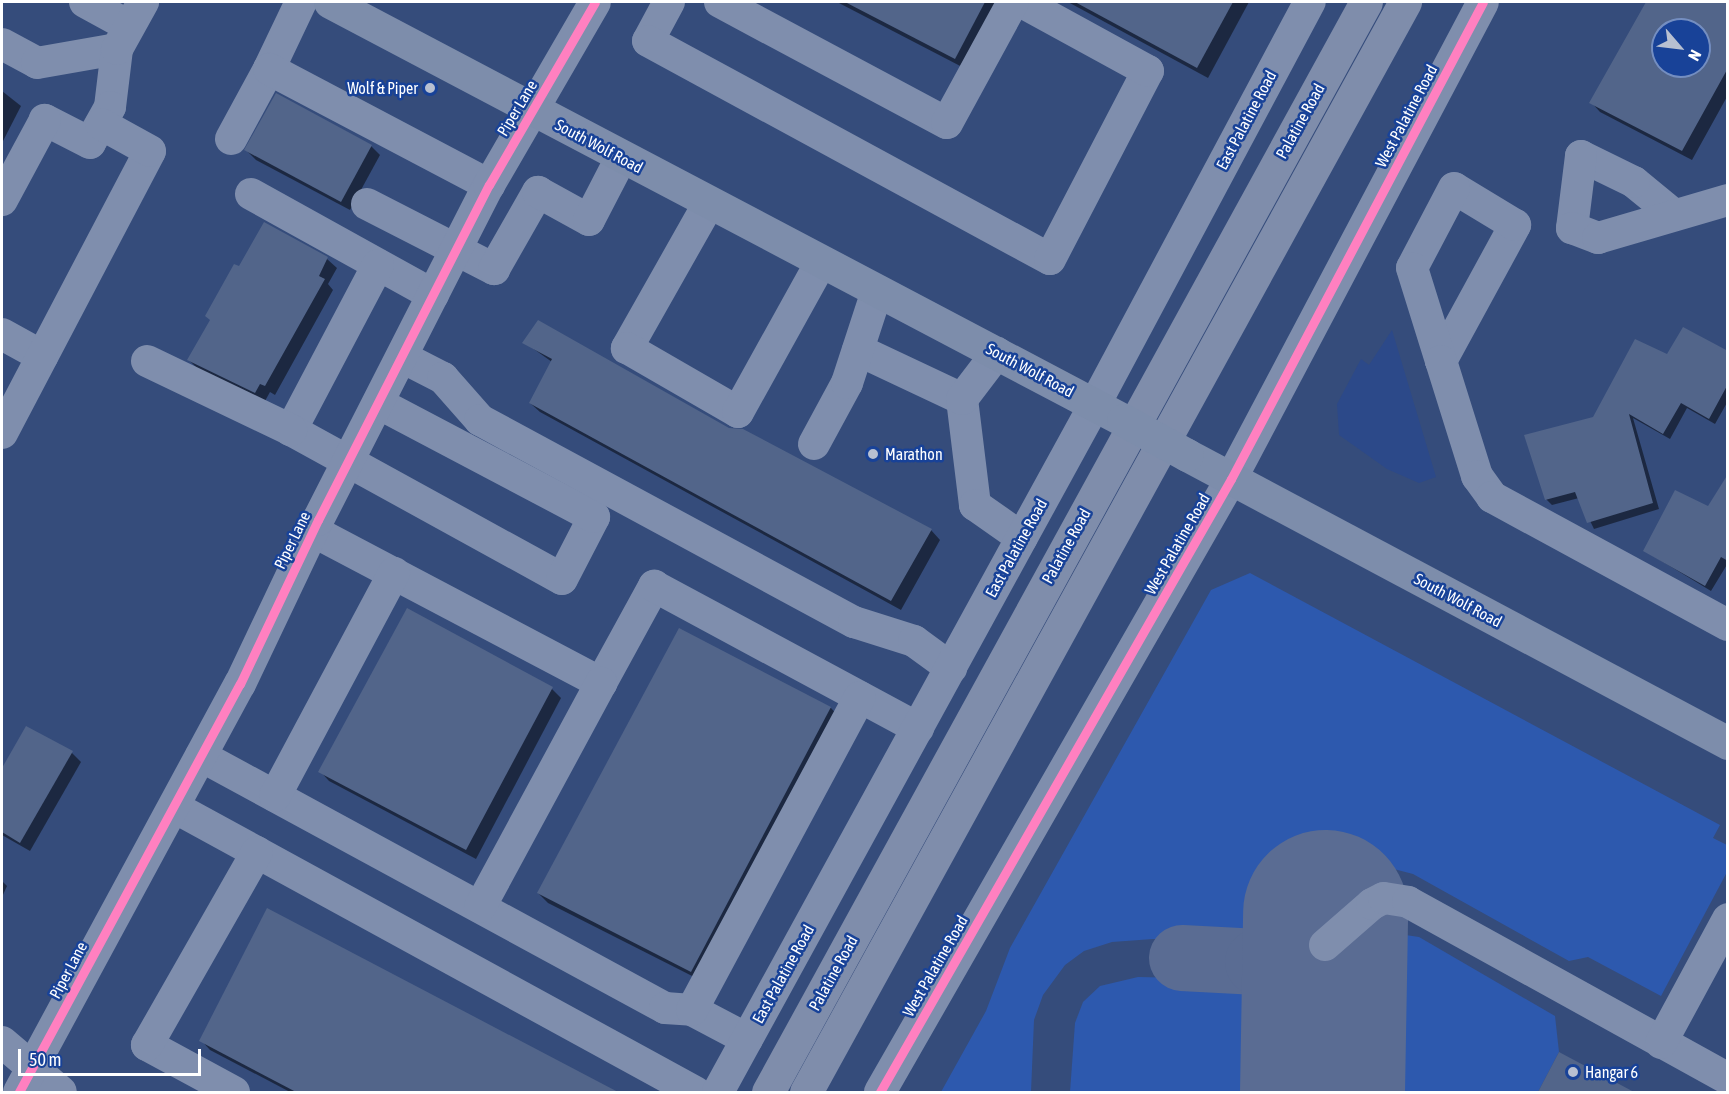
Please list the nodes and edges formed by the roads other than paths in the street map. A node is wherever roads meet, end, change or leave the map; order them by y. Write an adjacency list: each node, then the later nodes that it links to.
1 (85, 2): 13 (street)
2 (301, 2): 15 (street)
3 (330, 2): 16 (main road, South Wolf Road)
4 (595, 2): 16 (street, Piper Lane)
5 (669, 2): 7 (street)
6 (1013, 2): 12 (street)
7 (1022, 2)
8 (1310, 2): 41 (street, East Palatine Road)
9 (1366, 2): 74 (highway, Palatine Road)
10 (1405, 2): 75 (highway, Palatine Road)
11 (1483, 2): 46 (street, West Palatine Road)
12 (738, 6)
13 (130, 25): 14 (street); 17 (street)
14 (2, 44)
15 (270, 69): 18 (street); 20 (street)
16 (532, 111): 19 (main road, South Wolf Road); 20 (street, Piper Lane)
17 (101, 124): 22 (street); 35 (street)
18 (231, 139)
19 (621, 158): 24 (main road, South Wolf Road); 27 (street)
20 (489, 185): 27 (street, Piper Lane)
21 (251, 194): 29 (street)
22 (2, 200)
23 (1728, 200): 26 (street)
24 (710, 203): 28 (main road, South Wolf Road); 28 (street)
25 (367, 204): 27 (street)
26 (1673, 214)
27 (455, 250): 31 (street, Piper Lane)
28 (821, 261): 30 (main road, South Wolf Road)
29 (378, 265): 31 (street); 42 (street)
30 (877, 291): 33 (street); 34 (main road, South Wolf Road)
31 (433, 295): 36 (street, Piper Lane)
32 (2, 334): 35 (street)
33 (858, 350): 39 (street); 44 (street)
34 (997, 353): 39 (street); 41 (main road, South Wolf Road)
35 (42, 356): 43 (street)
36 (402, 357): 40 (street, Piper Lane); 51 (street)
37 (147, 361): 42 (street)
38 (1441, 361): 38 (street); 50 (street)
39 (962, 399): 48 (street)
40 (378, 403): 45 (street, Piper Lane); 45 (street)
41 (1109, 412): 46 (main road, South Wolf Road, bridge); 48 (street, East Palatine Road)
42 (291, 430): 45 (street)
43 (2, 433)
44 (814, 444)
45 (347, 463): 47 (street, Piper Lane)
46 (1231, 478): 55 (main road, South Wolf Road); 76 (street, West Palatine Road)
47 (313, 531): 49 (street); 56 (street, Piper Lane)
48 (1022, 538): 51 (street, East Palatine Road)
49 (394, 573): 52 (street); 57 (street)
50 (1728, 625)
51 (951, 668): 54 (street, East Palatine Road)
52 (601, 683): 53 (street); 60 (street)
53 (860, 697): 54 (street); 63 (street)
54 (918, 728): 64 (street, East Palatine Road)
55 (1728, 743)
56 (201, 756): 57 (street); 58 (street, Piper Lane)
57 (275, 796): 60 (street)
58 (174, 807): 59 (street); 68 (street, Piper Lane)
59 (257, 852): 69 (street); 71 (street)
60 (480, 907): 63 (street)
61 (1728, 919): 66 (street)
62 (1325, 945): 66 (street)
63 (692, 1010): 64 (street)
64 (747, 1039): 73 (street, East Palatine Road)
65 (2, 1042): 68 (street)
66 (1661, 1043): 67 (street)
67 (1728, 1079)
68 (25, 1082): 70 (street)
69 (658, 1084): 72 (street)
70 (61, 1092)
71 (234, 1092)
72 (695, 1092)
73 (718, 1092)
74 (768, 1092)
75 (806, 1092)
76 (880, 1092)

